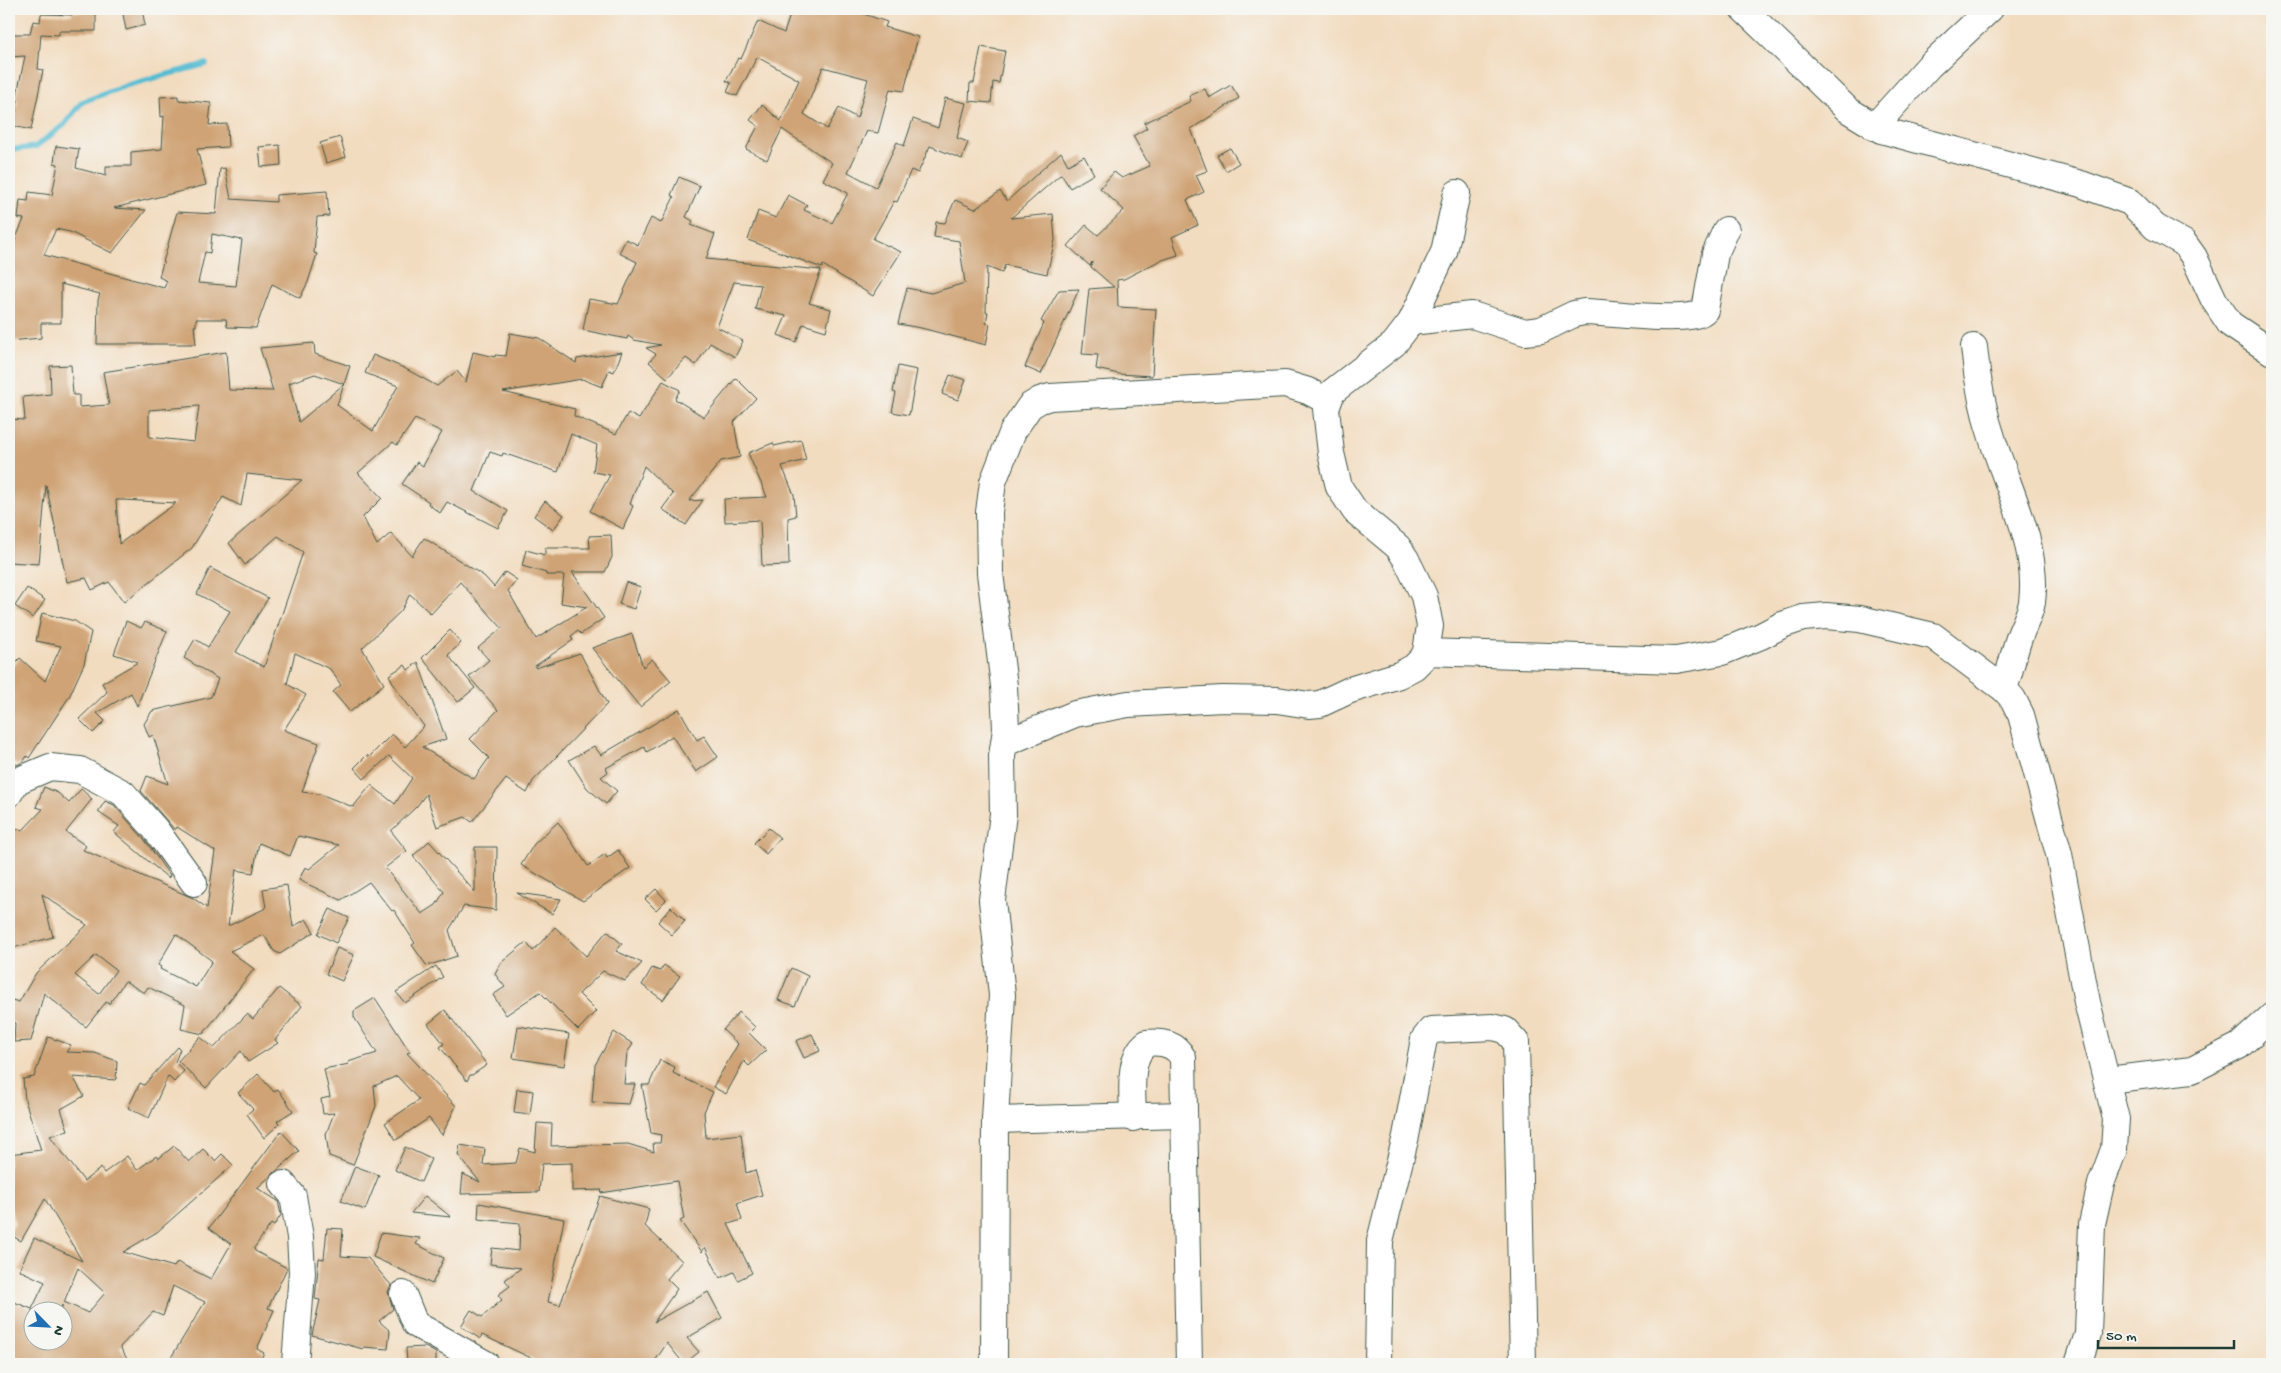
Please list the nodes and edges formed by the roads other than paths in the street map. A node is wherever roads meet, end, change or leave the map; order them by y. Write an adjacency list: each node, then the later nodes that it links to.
1 (1743, 9): 3 (street)
2 (1990, 9): 3 (street)
3 (1874, 127): 8 (street)
4 (1457, 193): 6 (street)
5 (1726, 230): 6 (street)
6 (1411, 322): 9 (street)
7 (1974, 348): 11 (street)
8 (2272, 352)
9 (1327, 402): 10 (street); 12 (street)
10 (1426, 652): 11 (street); 12 (street)
11 (2004, 689): 16 (street)
12 (1005, 743): 19 (street)
13 (9, 794): 14 (street)
14 (194, 883)
15 (2272, 1016): 16 (street)
16 (2107, 1080): 28 (street)
17 (1184, 1115): 18 (street); 18 (street); 25 (street)
18 (1132, 1118): 19 (street)
19 (995, 1120): 24 (street)
20 (283, 1184): 22 (street)
21 (403, 1294): 23 (street)
22 (294, 1364)
23 (486, 1364)
24 (994, 1364)
25 (1189, 1364)
26 (1378, 1364): 27 (street)
27 (1523, 1364)
28 (2078, 1364)

